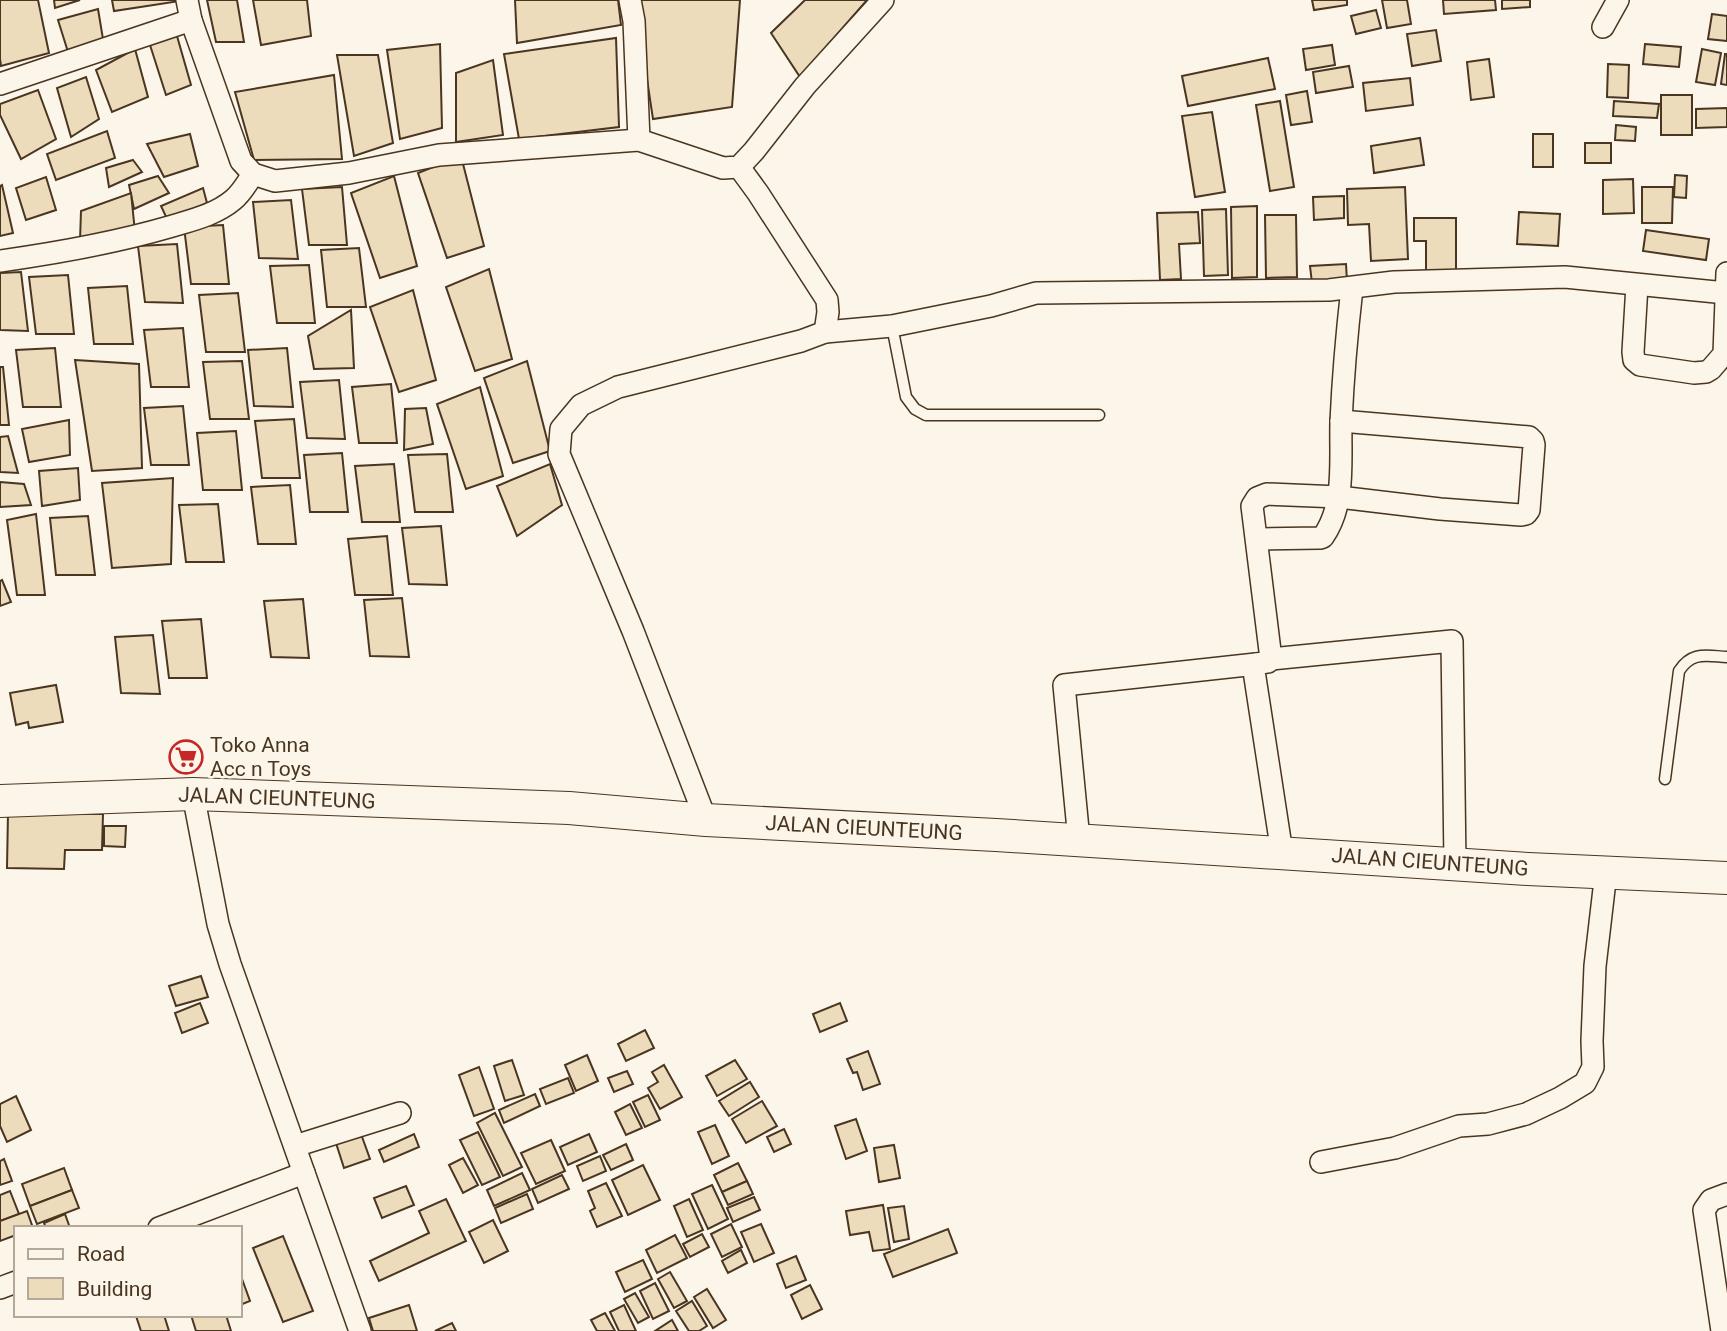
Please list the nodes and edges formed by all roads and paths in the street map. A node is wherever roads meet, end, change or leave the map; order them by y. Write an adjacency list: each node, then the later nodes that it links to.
1 (630, 0): 7 (street)
2 (883, 0): 8 (street)
3 (1618, 0): 5 (street)
4 (189, 10): 6 (street); 9 (street)
5 (1603, 27)
6 (0, 84)
7 (639, 140): 8 (street); 9 (street)
8 (739, 167): 16 (street)
9 (253, 174): 10 (street)
10 (0, 261)
11 (1727, 273): 14 (street)
12 (1637, 285): 13 (street); 14 (street); 17 (street)
13 (1352, 288): 15 (street); 19 (street)
14 (1726, 293): 17 (street)
15 (892, 326): 16 (street); 18 (lane)
16 (825, 332): 27 (street)
17 (1726, 354)
18 (1099, 415)
19 (1341, 421): 20 (street); 20 (street)
20 (1339, 497): 21 (street); 21 (street)
21 (1258, 540): 23 (street)
22 (1727, 657): 24 (lane)
23 (1264, 662): 28 (street); 29 (street); 30 (street)
24 (1665, 779)
25 (193, 794): 26 (street, JALAN CIEUNTEUNG); 27 (street, JALAN CIEUNTEUNG); 34 (street)
26 (0, 801)
27 (706, 820): 28 (street, JALAN CIEUNTEUNG)
28 (1079, 840): 29 (street, JALAN CIEUNTEUNG)
29 (1282, 853): 30 (street, JALAN CIEUNTEUNG)
30 (1455, 864): 31 (street, JALAN CIEUNTEUNG)
31 (1606, 872): 32 (street, JALAN CIEUNTEUNG); 35 (street)
32 (1727, 878)
33 (400, 1113): 34 (street)
34 (295, 1146): 36 (street)
35 (1321, 1161)
36 (304, 1173): 38 (street); 39 (street)
37 (1727, 1194): 40 (street)
38 (164, 1226)
39 (360, 1331)
40 (1722, 1331)

